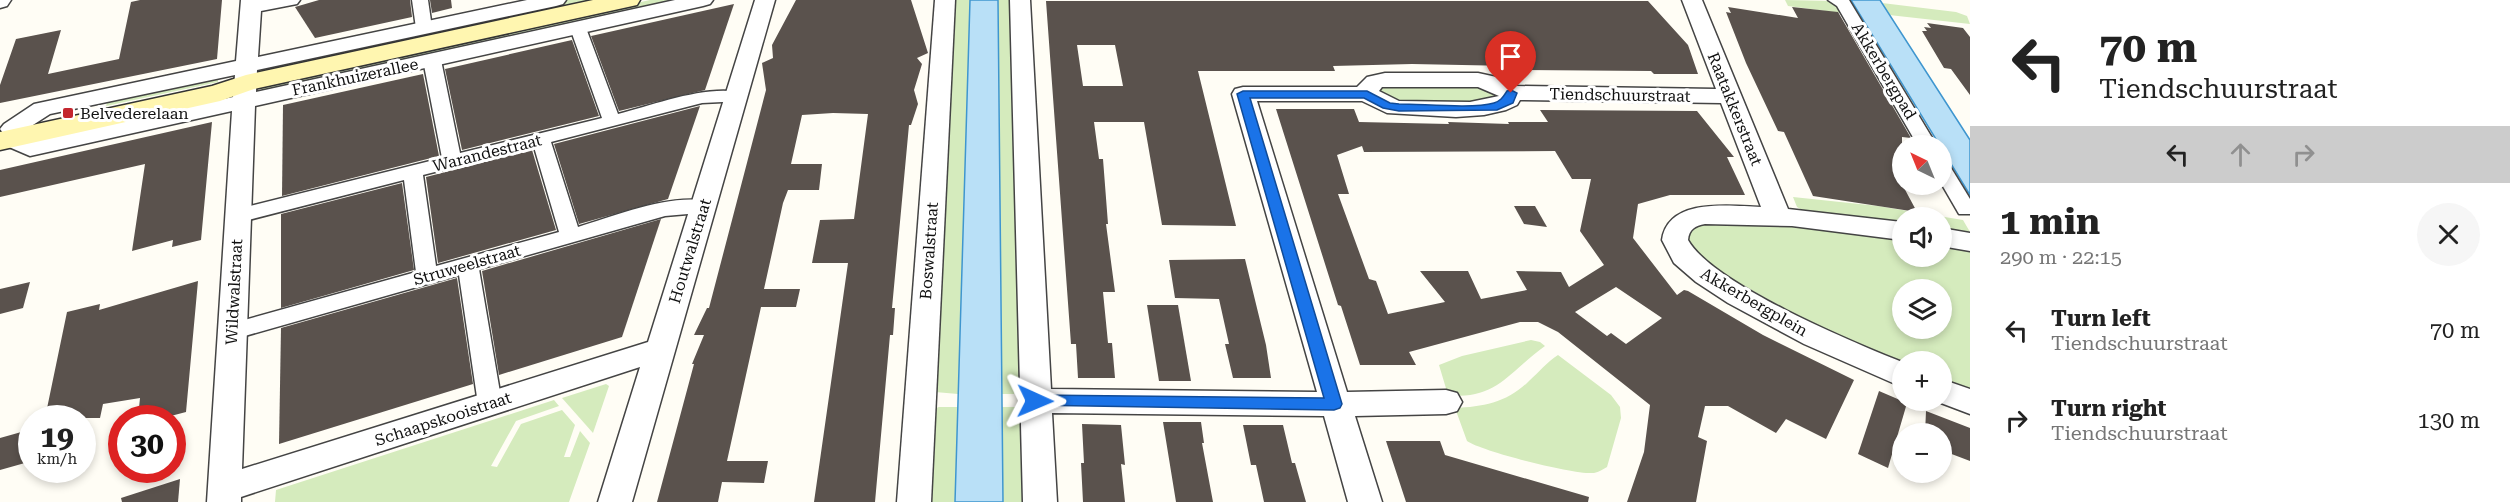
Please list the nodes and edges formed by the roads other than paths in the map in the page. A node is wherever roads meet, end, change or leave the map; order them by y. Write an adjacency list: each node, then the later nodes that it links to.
1 (290, 0): 11 (street)
2 (420, 0): 12 (street)
3 (556, 0): 12 (street, Frankhuizerallee)
4 (628, 0): 15 (main road, Frankhuizerallee)
5 (703, 0): 13 (street, Frankhuizerallee)
6 (765, 0): 17 (street, Houtwalstraat)
7 (945, 0): 46 (street, Boswalstraat)
8 (1020, 0): 39 (street)
9 (1692, 0): 16 (street, Raatakkerstraat)
10 (1836, 0): 20 (street, Akkerbergpad)
11 (251, 4): 15 (street, Wildwalstraat)
12 (424, 28): 15 (street, Frankhuizerallee)
13 (578, 28): 14 (street, Frankhuizerallee); 18 (street)
14 (432, 60): 15 (street, Frankhuizerallee); 22 (street)
15 (245, 84): 19 (main road, Frankhuizerallee); 27 (street, Wildwalstraat)
16 (1729, 96): 28 (street, Raatakkerstraat); 43 (street, Tiendschuurstraat)
17 (737, 97): 18 (street, Warandestraat); 25 (street, Houtwalstraat)
18 (612, 121): 21 (street, Warandestraat)
19 (5, 135)
20 (1921, 135)
21 (541, 139): 22 (street, Warandestraat); 30 (street)
22 (452, 162): 23 (street, Warandestraat)
23 (413, 172): 27 (street, Warandestraat); 34 (street)
24 (1952, 185): 26 (street)
25 (704, 207): 30 (street, Struweelstraat); 36 (street, Houtwalstraat)
26 (1966, 208)
27 (237, 216): 35 (street, Wildwalstraat)
28 (1778, 217): 29 (street, Akkerbergplein); 37 (street, Akkerbergplein)
29 (1892, 230)
30 (570, 236): 33 (street, Struweelstraat)
31 (1952, 239): 32 (street)
32 (1970, 242)
33 (468, 265): 34 (street, Struweelstraat); 42 (street)
34 (427, 277): 35 (street, Struweelstraat)
35 (231, 332): 44 (street, Wildwalstraat)
36 (661, 349): 42 (street, Schaapskooistraat); 45 (street, Houtwalstraat)
37 (1892, 371)
38 (1952, 395): 41 (street)
39 (1035, 401): 43 (street); 47 (street)
40 (1446, 402): 43 (street)
41 (1970, 402)
42 (490, 404): 44 (street, Schaapskooistraat)
43 (1334, 404): 48 (street, Tiendschuurstraat)
44 (224, 495)
45 (615, 502)
46 (914, 502)
47 (1040, 502)
48 (1365, 502)

